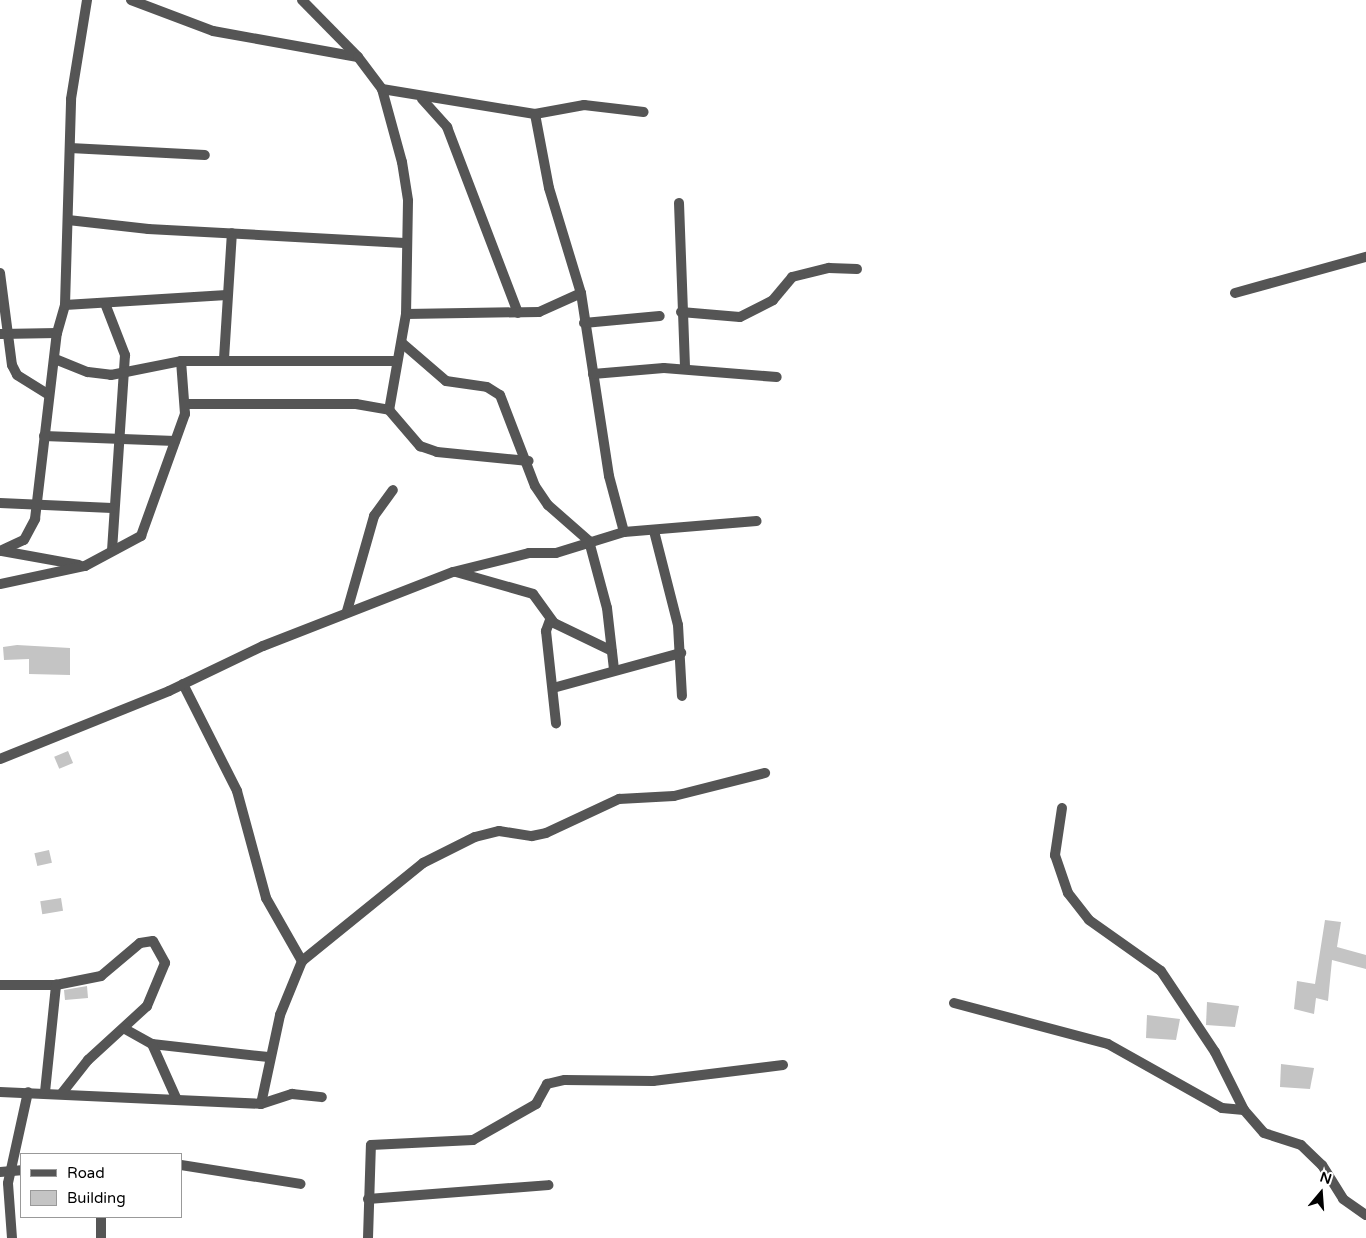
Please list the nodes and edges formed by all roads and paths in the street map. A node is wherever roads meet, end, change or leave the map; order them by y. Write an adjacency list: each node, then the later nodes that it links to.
1 (87, 0): 9 (street)
2 (130, 0): 4 (street)
3 (302, 0): 4 (street)
4 (358, 57): 5 (street)
5 (382, 89): 6 (street); 14 (street)
6 (422, 99): 8 (street); 25 (street)
7 (644, 112): 8 (street)
8 (535, 114): 18 (street)
9 (70, 148): 10 (street); 12 (street)
10 (204, 154)
11 (679, 203): 23 (street)
12 (68, 220): 13 (street); 21 (street)
13 (232, 233): 14 (street); 20 (street)
14 (405, 243): 24 (street)
15 (1366, 256): 19 (street)
16 (857, 269): 23 (street)
17 (0, 272): 28 (street)
18 (581, 293): 25 (street); 27 (street)
19 (1235, 293)
20 (227, 295): 22 (street); 32 (street)
21 (65, 305): 22 (street); 29 (street)
22 (106, 306): 36 (street)
23 (681, 312): 35 (street)
24 (406, 314): 25 (street); 30 (street)
25 (518, 314)
26 (660, 316): 27 (street)
27 (584, 323): 37 (street)
28 (3, 333): 29 (street); 39 (street)
29 (56, 333): 31 (street)
30 (402, 343): 34 (street); 45 (street)
31 (55, 359): 36 (street); 39 (street)
32 (224, 359): 33 (street); 34 (street)
33 (181, 360): 36 (street); 40 (street)
34 (396, 361): 41 (street)
35 (685, 369): 37 (street); 38 (street)
36 (124, 374): 43 (street)
37 (593, 374): 52 (street)
38 (777, 377)
39 (48, 394): 42 (street)
40 (186, 404): 41 (street); 44 (street)
41 (389, 410): 45 (street)
42 (44, 436): 43 (street); 48 (street)
43 (116, 440): 44 (street); 49 (street)
44 (175, 441): 54 (street)
45 (529, 461): 53 (street)
46 (393, 490): 59 (street)
47 (0, 503): 48 (street)
48 (35, 503): 49 (street); 55 (street)
49 (112, 508): 54 (street)
50 (757, 521): 51 (street)
51 (654, 531): 52 (street); 62 (street)
52 (624, 532): 53 (street)
53 (589, 541): 57 (street); 61 (street)
54 (112, 550): 56 (street)
55 (1, 551): 56 (street)
56 (85, 566): 58 (street)
57 (453, 572): 59 (street); 60 (street)
58 (0, 584)
59 (348, 611): 64 (street)
60 (550, 620): 61 (street); 65 (street)
61 (612, 651): 63 (street)
62 (681, 653): 63 (street); 66 (street)
63 (614, 669): 65 (street)
64 (182, 684): 68 (street); 71 (street)
65 (553, 688): 67 (street)
66 (682, 696)
67 (556, 723)
68 (0, 759)
69 (766, 773): 71 (street)
70 (1062, 808): 86 (street)
71 (302, 961): 77 (street)
72 (0, 984): 73 (street)
73 (56, 985): 75 (street); 81 (street)
74 (954, 1003): 86 (street)
75 (125, 1029): 76 (street); 82 (street)
76 (152, 1044): 77 (street); 84 (street)
77 (268, 1057): 85 (street)
78 (783, 1064): 92 (street)
79 (0, 1092): 80 (street)
80 (28, 1092): 81 (street); 89 (street)
81 (45, 1092): 82 (street)
82 (62, 1093): 84 (street)
83 (322, 1097): 85 (street)
84 (177, 1100): 85 (street)
85 (262, 1104)
86 (1244, 1110): 93 (street)
87 (182, 1165): 90 (street)
88 (20, 1170): 89 (street)
89 (5, 1171): 95 (street)
90 (301, 1184)
91 (548, 1185): 92 (street)
92 (368, 1199): 97 (street)
93 (1366, 1216)
94 (101, 1218): 96 (street)
95 (12, 1238)
96 (101, 1238)
97 (368, 1238)

